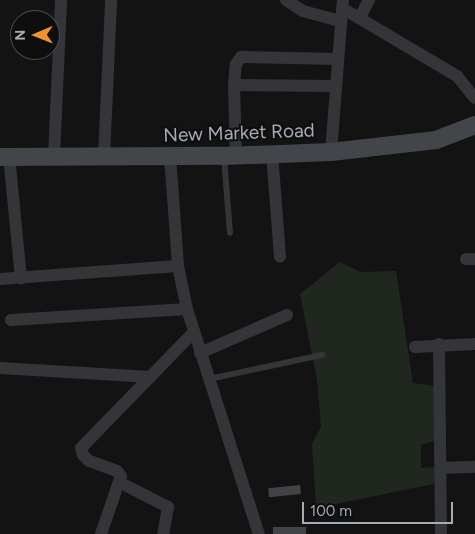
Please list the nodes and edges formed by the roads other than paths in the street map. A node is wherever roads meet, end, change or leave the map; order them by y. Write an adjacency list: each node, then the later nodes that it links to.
1 (61, 0): 16 (street)
2 (111, 0): 19 (street)
3 (286, 0): 7 (street)
4 (368, 0): 6 (street)
5 (342, 4): 6 (street); 7 (street)
6 (360, 16): 11 (street)
7 (341, 21): 8 (street)
8 (338, 59): 9 (street); 10 (street)
9 (234, 85): 10 (street); 18 (street)
10 (335, 86): 13 (street)
11 (475, 98)
12 (475, 125): 13 (street, New Market Road)
13 (331, 152): 14 (street, New Market Road)
14 (272, 153): 18 (street, New Market Road); 21 (street)
15 (4, 156): 16 (street, New Market Road); 23 (street)
16 (54, 156): 19 (street, New Market Road)
17 (170, 156): 18 (street, New Market Road); 19 (street, New Market Road); 22 (street)
18 (230, 156): 20 (lane)
19 (104, 157)
20 (230, 233)
21 (280, 257)
22 (178, 266): 23 (street); 25 (street)
23 (20, 278): 24 (street)
24 (0, 279)
25 (187, 309): 27 (street); 28 (street)
26 (287, 316): 32 (street)
27 (11, 320)
28 (194, 332): 32 (street); 35 (street)
29 (439, 344): 30 (street); 31 (street); 38 (street)
30 (475, 344)
31 (415, 347)
32 (200, 353): 36 (street)
33 (322, 355): 36 (lane)
34 (0, 368): 35 (street)
35 (151, 377): 39 (street)
36 (209, 379): 42 (street)
37 (475, 467): 38 (street)
38 (441, 468): 43 (street)
39 (121, 483): 40 (street); 41 (street)
40 (101, 534)
41 (162, 534)
42 (259, 534)
43 (441, 534)

